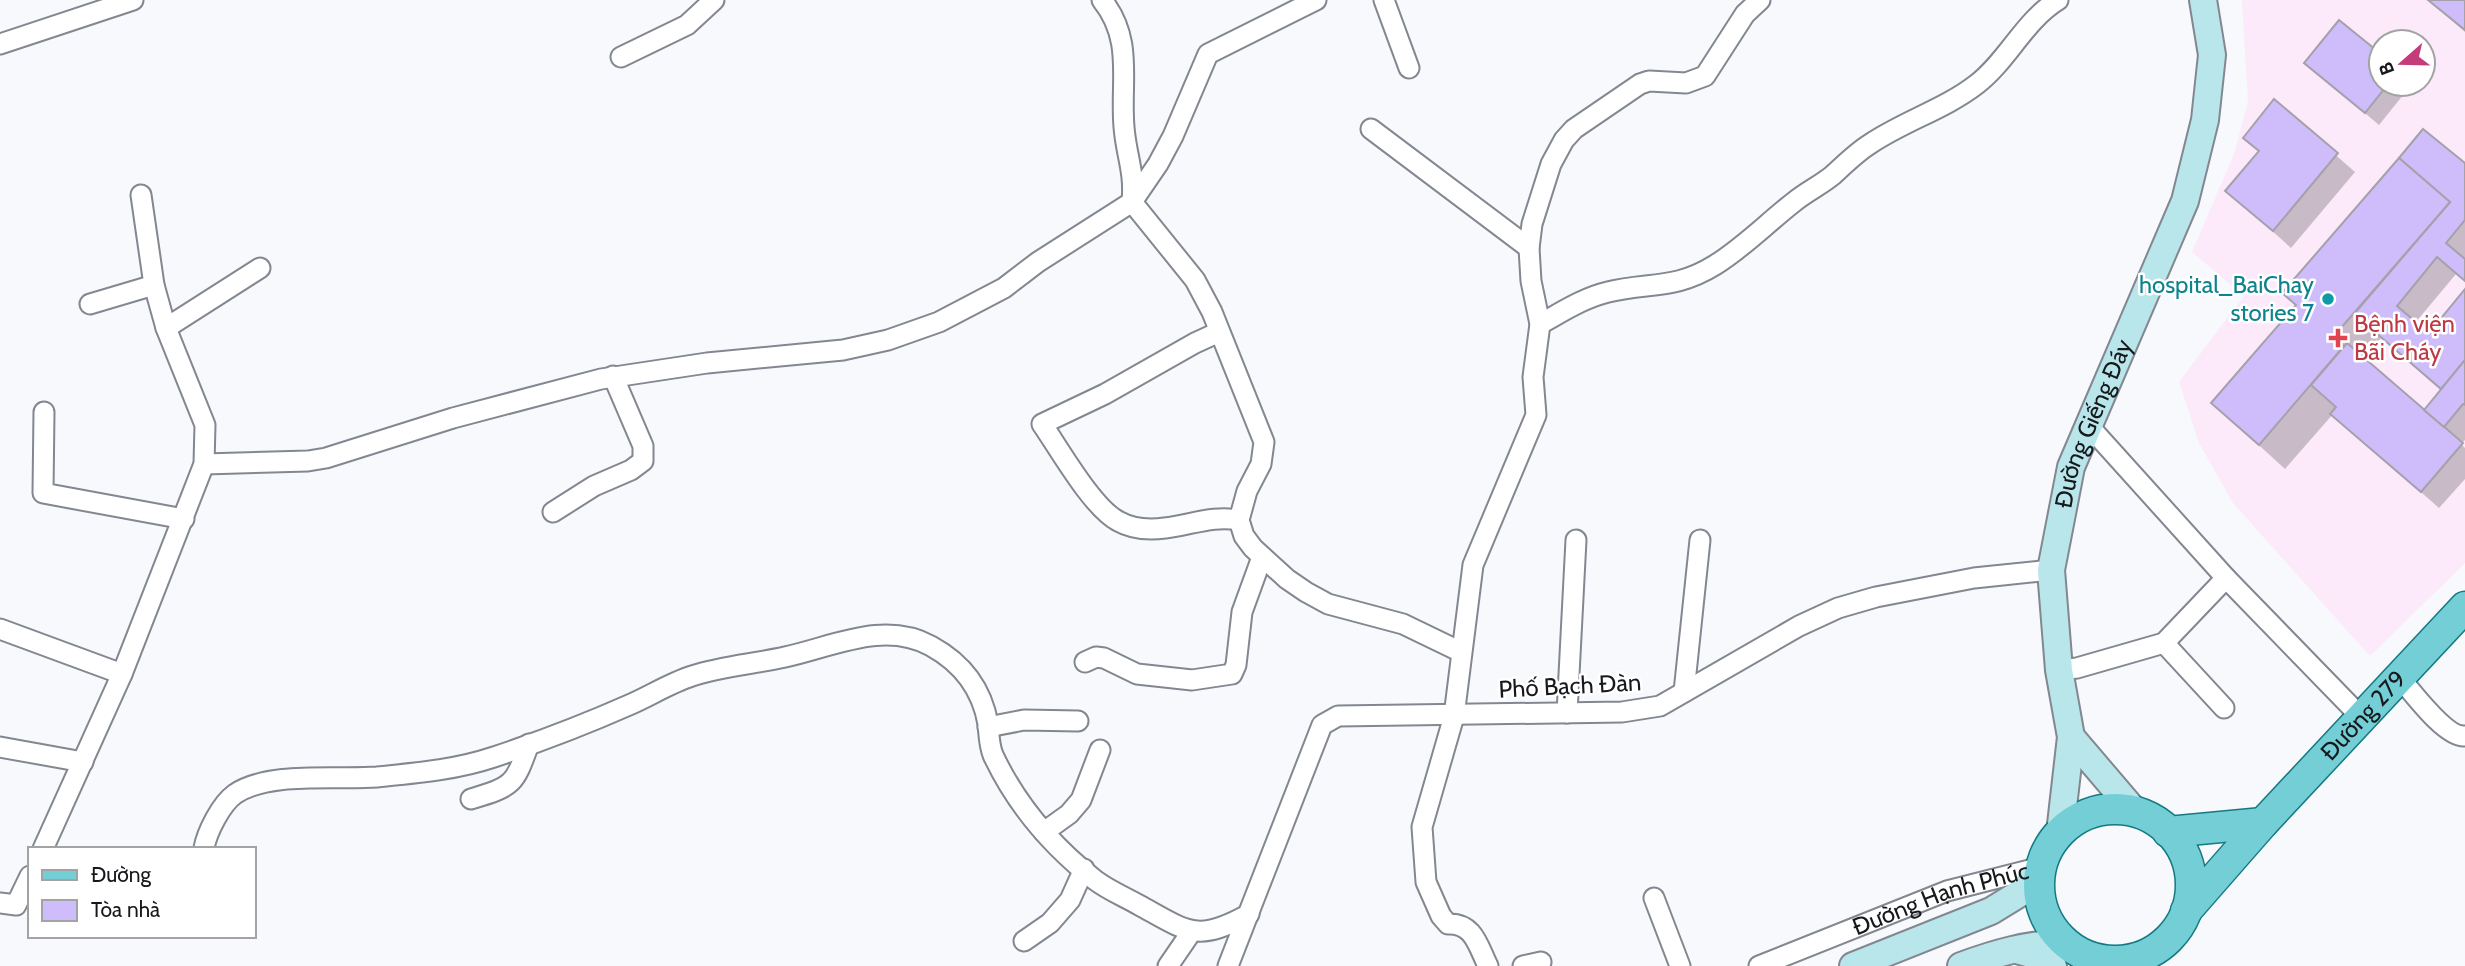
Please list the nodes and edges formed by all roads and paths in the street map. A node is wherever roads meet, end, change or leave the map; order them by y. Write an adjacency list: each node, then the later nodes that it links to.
1 (134, 0): 9 (street)
2 (714, 0): 10 (street)
3 (1102, 0): 14 (street)
4 (1316, 0): 14 (street)
5 (1384, 0): 11 (street)
6 (1759, 0): 15 (street)
7 (2058, 0): 19 (street)
8 (2203, 0): 24 (main road, Đường Giếng Đáy)
9 (0, 44)
10 (621, 57)
11 (1409, 68)
12 (1371, 129): 15 (street)
13 (141, 195): 17 (street)
14 (1132, 202): 21 (street); 22 (street)
15 (1529, 248): 19 (street)
16 (260, 268): 20 (street)
17 (154, 285): 18 (street); 20 (street)
18 (90, 304)
19 (1540, 324): 37 (street)
20 (166, 328): 25 (street)
21 (1219, 332): 28 (street); 28 (street)
22 (613, 376): 25 (street); 26 (street)
23 (44, 412): 27 (street)
24 (2088, 425): 32 (main road, Đường Giếng Đáy); 33 (street)
25 (204, 464): 27 (street)
26 (553, 512)
27 (184, 519): 40 (street)
28 (1239, 520): 31 (street)
29 (1576, 540): 44 (street)
30 (1700, 540): 42 (street)
31 (1262, 557): 37 (street); 38 (street)
32 (2051, 570): 39 (main road, Đường Giếng Đáy); 42 (street, Phố Bạch Đàn)
33 (2226, 578): 36 (street); 46 (street)
34 (2465, 607): 41 (main road, Đường 279)
35 (0, 629): 40 (street)
36 (2164, 643): 39 (street); 43 (street)
37 (1461, 652): 45 (street)
38 (1085, 662)
39 (2059, 670): 50 (main road, Đường Giếng Đáy)
40 (122, 674): 54 (street)
41 (2400, 678): 46 (main road, Đường 279); 49 (street)
42 (1684, 692): 44 (street, Phố Bạch Đàn)
43 (2224, 708)
44 (1567, 713): 45 (street, Phố Bạch Đàn)
45 (1454, 716): 69 (street, Phố Bạch Đàn); 76 (street)
46 (2361, 717): 57 (main road, Đường 279)
47 (1078, 722): 48 (street)
48 (988, 726): 51 (street); 58 (street)
49 (2465, 736)
50 (2071, 737): 56 (main road); 60 (main road, Đường Giếng Đáy)
51 (529, 744): 55 (street); 62 (street)
52 (0, 747): 54 (street)
53 (1100, 750): 58 (street)
54 (83, 762): 61 (street)
55 (471, 799)
56 (2135, 812): 59 (main road); 60 (main road)
57 (2263, 823): 59 (main road); 68 (main road, Đường 279)
58 (1044, 832): 64 (street)
59 (2168, 832): 68 (main road)
60 (2060, 833): 63 (main road)
61 (44, 847)
62 (204, 847)
63 (2041, 867): 72 (main road); 78 (street, Đường Hạnh Phúc); 79 (main road, Đường Hạnh Phúc)
64 (1084, 869): 70 (street); 71 (street)
65 (28, 880): 67 (street)
66 (1654, 898): 77 (street)
67 (0, 903)
68 (2186, 911): 73 (main road)
69 (1249, 914): 70 (street); 74 (street, Phố Bạch Đàn)
70 (1192, 931): 75 (street)
71 (1024, 941)
72 (2062, 959): 73 (main road); 80 (main road)
73 (2144, 960)
74 (1231, 964)
75 (1168, 966)
76 (1488, 966)
77 (1681, 966)
78 (1759, 966)
79 (1853, 966)
80 (1961, 966)

